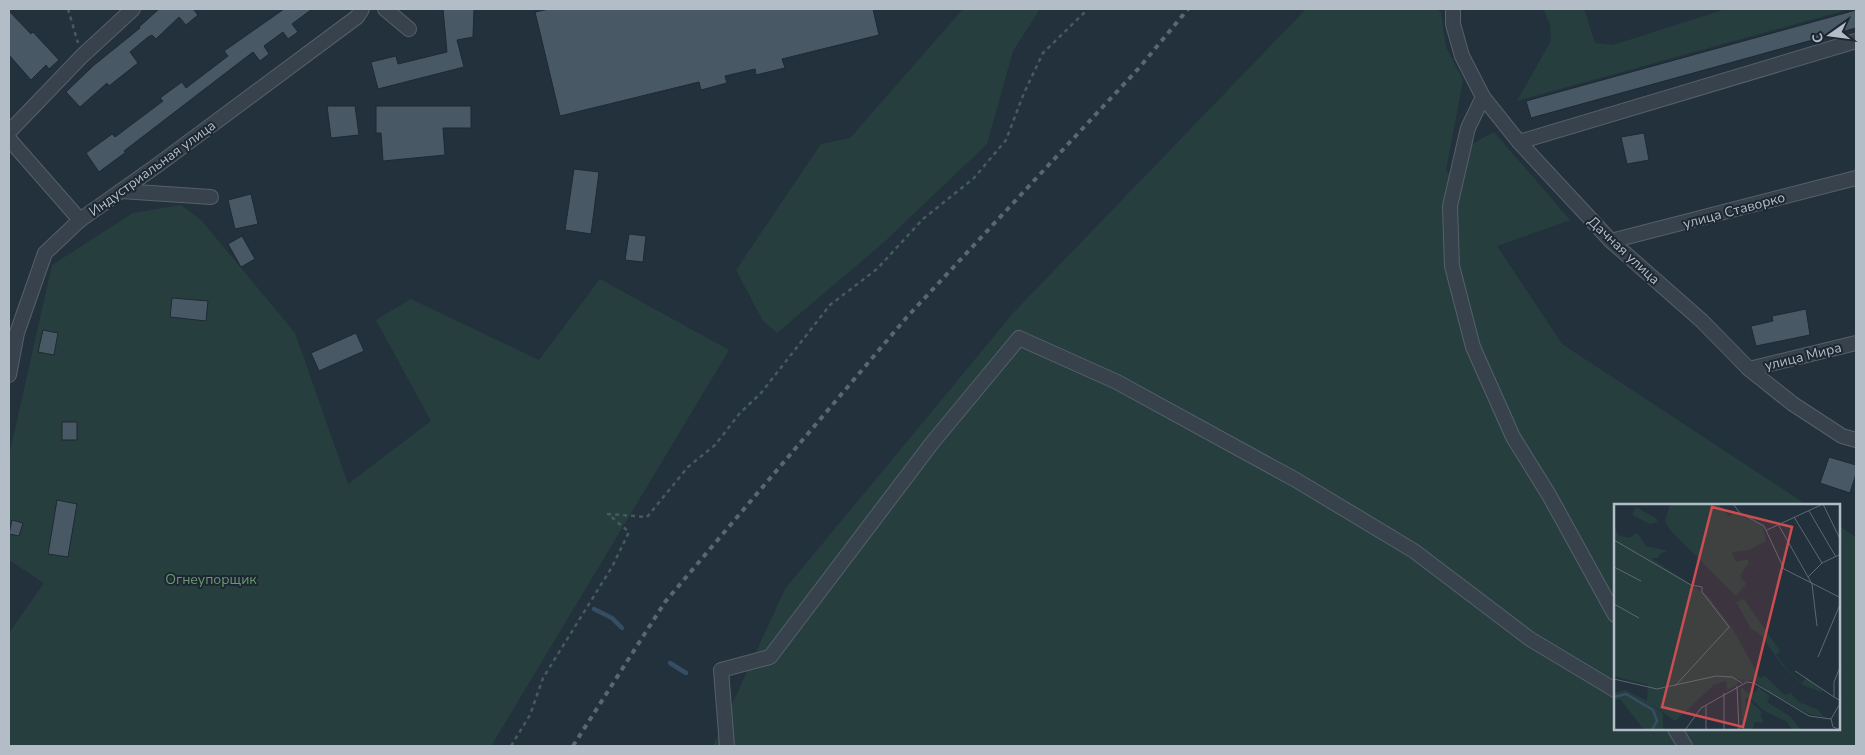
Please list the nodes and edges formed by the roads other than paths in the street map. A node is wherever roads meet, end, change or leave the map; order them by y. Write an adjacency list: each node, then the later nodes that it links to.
1 (132, 9): 8 (street)
2 (362, 9): 12 (street, Индустриальная улица)
3 (385, 9): 5 (street)
4 (1453, 9): 7 (street, Дачная улица)
5 (409, 29)
6 (1856, 41): 10 (street)
7 (1483, 97): 10 (street, Дачная улица); 20 (street)
8 (9, 132)
9 (9, 139): 14 (street)
10 (1519, 142): 15 (street, Дачная улица)
11 (1856, 178): 15 (street, улица Ставорко)
12 (121, 191): 13 (street); 14 (street, Индустриальная улица)
13 (211, 197)
14 (80, 220): 18 (street, Индустриальная улица)
15 (1611, 241): 17 (street, Дачная улица)
16 (1856, 343): 17 (street, улица Мира)
17 (1749, 369): 19 (street, Дачная улица)
18 (9, 375)
19 (1856, 440)
20 (1614, 613)
21 (1614, 689): 23 (street)
22 (1675, 730): 24 (street)
23 (728, 746)
24 (1685, 746)

